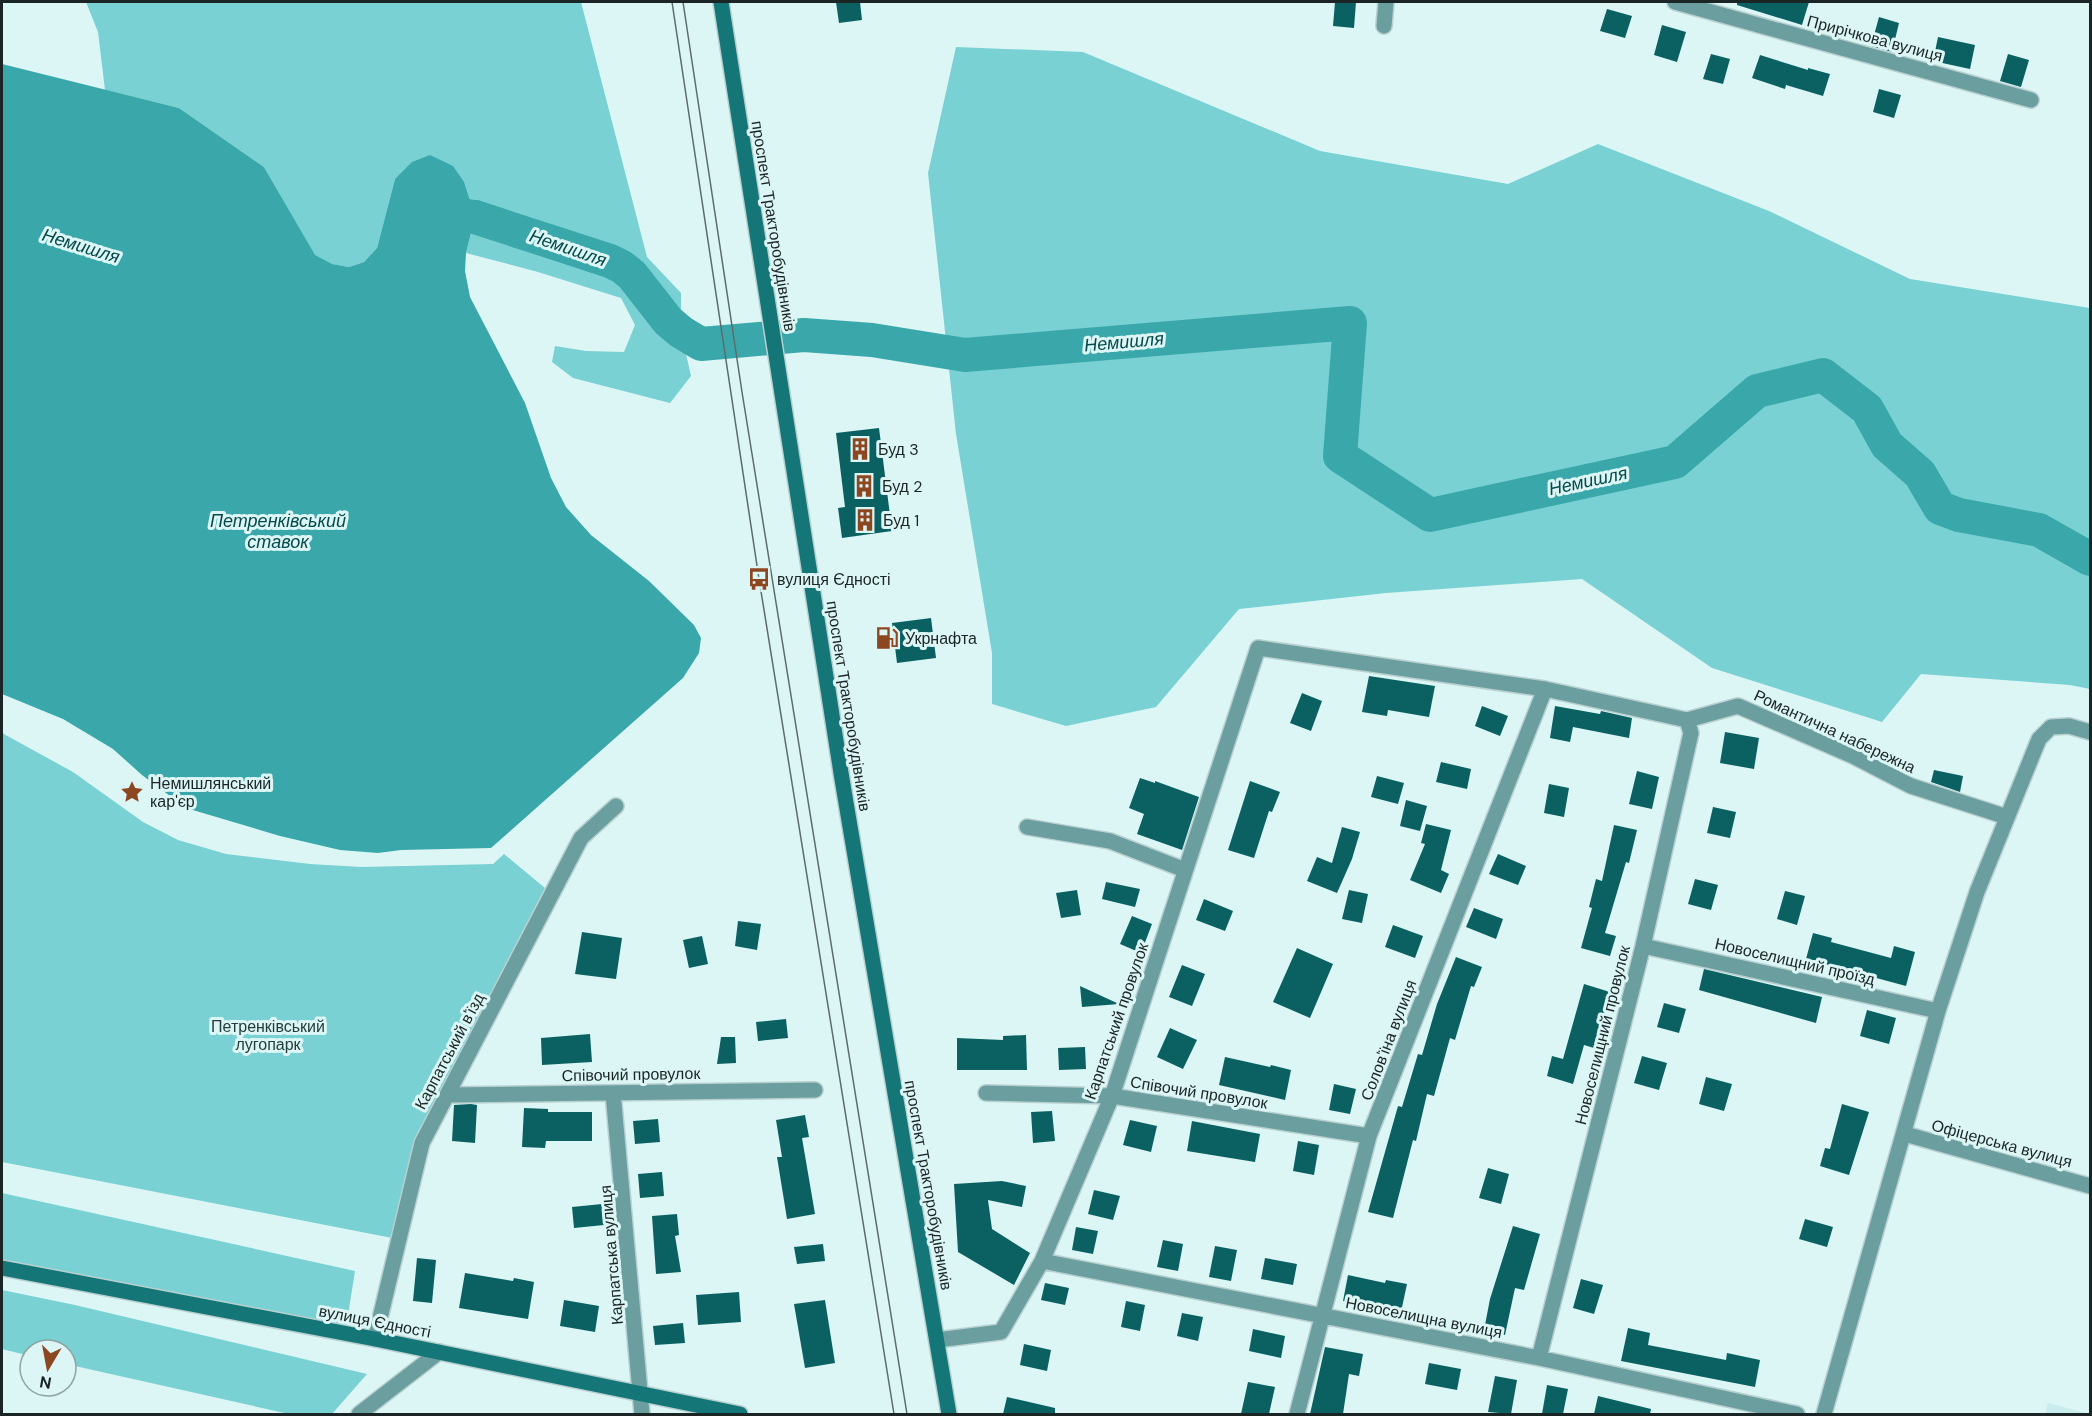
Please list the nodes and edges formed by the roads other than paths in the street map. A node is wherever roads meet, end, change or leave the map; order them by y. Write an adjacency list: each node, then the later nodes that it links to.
1 (721, 2): 28 (main road, проспект Тракторобудівників)
2 (1386, 2): 4 (street)
3 (1675, 2): 5 (street, Прирічкова вулиця)
4 (1384, 26)
5 (2031, 100)
6 (1257, 648): 7 (street, Романтична набережна); 13 (street, Карпатський провулок)
7 (1545, 689): 8 (street, Романтична набережна); 22 (street, Солов'їна вулиця)
8 (1686, 720): 11 (street, Романтична набережна); 14 (street, Новоселищний провулок)
9 (2091, 732): 11 (street)
10 (616, 806): 19 (street, Карпатський в'їзд)
11 (2007, 817): 15 (street)
12 (1027, 827): 13 (street)
13 (1185, 870): 20 (street, Карпатський провулок)
14 (1643, 946): 15 (street, Новоселищний проїзд); 30 (street, Новоселищний провулок)
15 (1938, 1011): 21 (street)
16 (815, 1090): 17 (street, Співочий провулок)
17 (613, 1093): 19 (street, Співочий провулок); 31 (street, Карпатська вулиця)
18 (986, 1093): 20 (street, Співочий провулок)
19 (447, 1095): 27 (street, Карпатський в'їзд)
20 (1112, 1096): 22 (street, Співочий провулок); 24 (street, Карпатський провулок)
21 (1905, 1134): 23 (street, Офіцерська вулиця); 38 (street)
22 (1369, 1136): 26 (street, Солов'їна вулиця)
23 (2091, 1186)
24 (1042, 1261): 26 (street, Новоселищна вулиця); 28 (street, Карпатський провулок)
25 (2, 1268): 27 (main road, вулиця Єдності)
26 (1321, 1316): 30 (street, Новоселищна вулиця); 36 (street, Солов'їна вулиця)
27 (375, 1339): 29 (main road, вулиця Єдності)
28 (937, 1340): 35 (main road, проспект Тракторобудівників)
29 (438, 1353): 31 (main road, вулиця Єдності); 32 (street)
30 (1539, 1358): 37 (street, Новоселищна вулиця)
31 (641, 1394): 33 (street, Карпатська вулиця); 34 (main road, вулиця Єдності)
32 (359, 1414)
33 (642, 1414)
34 (740, 1414)
35 (949, 1414)
36 (1297, 1414)
37 (1797, 1414)
38 (1824, 1414)

